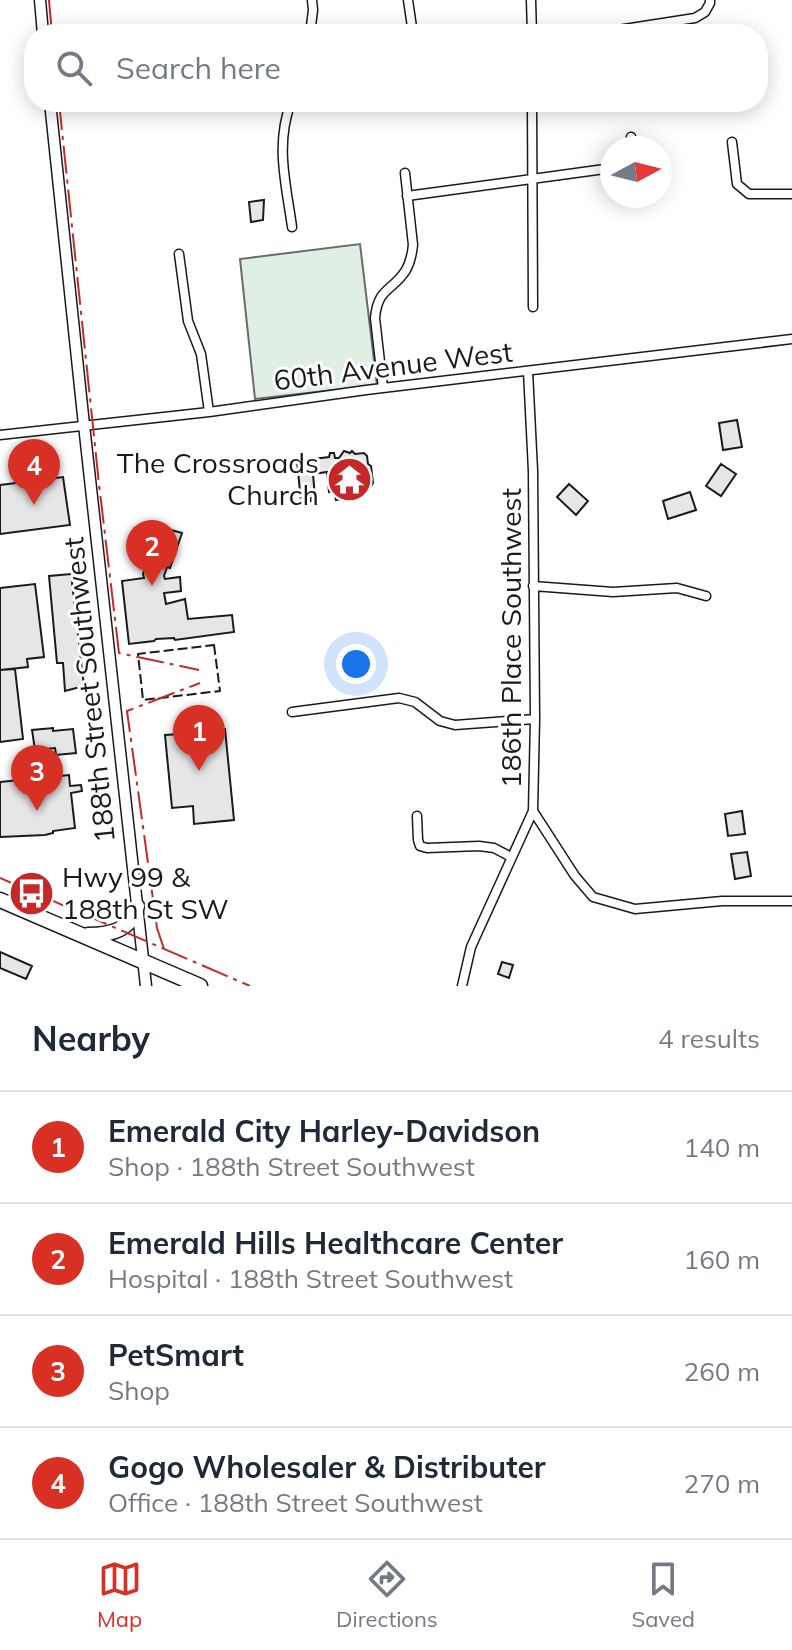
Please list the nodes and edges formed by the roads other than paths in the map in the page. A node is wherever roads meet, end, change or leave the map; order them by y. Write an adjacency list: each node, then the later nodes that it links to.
1 (40, 0): 6 (street)
2 (312, 0): 7 (street)
3 (408, 0): 8 (street)
4 (531, 0): 9 (street)
5 (710, 2): 10 (street)
6 (42, 24)
7 (311, 24)
8 (412, 24)
9 (532, 24)
10 (656, 24)
11 (51, 112): 27 (street, 188th Street Southwest)
12 (288, 112): 20 (street)
13 (532, 112): 17 (street)
14 (732, 142): 18 (street)
15 (600, 170): 17 (street)
16 (405, 173): 19 (street)
17 (533, 180): 19 (street); 22 (street)
18 (792, 194)
19 (407, 196): 25 (street)
20 (292, 227)
21 (179, 254): 26 (street)
22 (533, 307)
23 (792, 339): 24 (street, 60th Avenue West)
24 (528, 371): 25 (street, 60th Avenue West); 29 (street, 186th Place Southwest)
25 (383, 388): 26 (street, 60th Avenue West)
26 (209, 412): 27 (street, 60th Avenue West)
27 (84, 425): 28 (street, 60th Avenue West); 38 (street, 188th Street Southwest)
28 (0, 435)
29 (533, 586): 30 (street); 32 (street, 186th Place Southwest)
30 (706, 596)
31 (292, 712): 32 (street)
32 (535, 719): 33 (street, 186th Place Southwest)
33 (533, 811): 35 (street, 186th Place Southwest); 37 (street)
34 (417, 816): 35 (street)
35 (511, 857): 43 (street, 186th Place Southwest)
36 (0, 900): 39 (highway)
37 (792, 901)
38 (137, 906): 39 (highway); 40 (street, 188th Street Southwest)
39 (83, 935): 40 (highway)
40 (144, 962): 41 (street, 188th Street Southwest); 42 (highway)
41 (146, 986)
42 (200, 986)
43 (462, 986)

